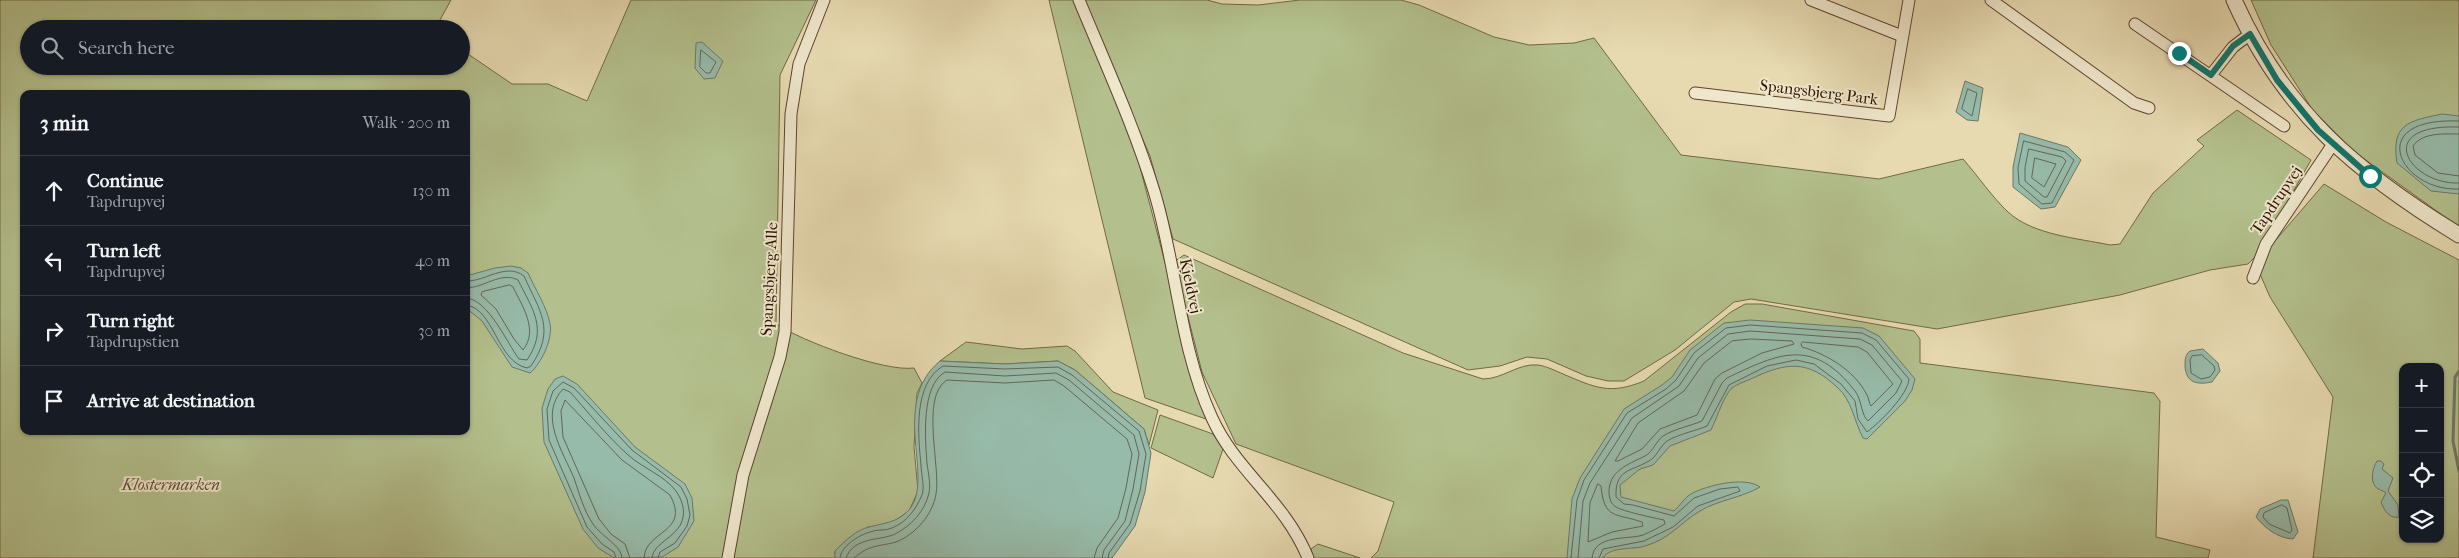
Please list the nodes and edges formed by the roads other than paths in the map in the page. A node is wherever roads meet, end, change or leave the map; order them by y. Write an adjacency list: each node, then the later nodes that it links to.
1 (824, 0): 17 (street, Spangsbjerg Alle)
2 (1079, 0): 18 (street, Kjeldvej)
3 (1811, 0): 9 (street)
4 (1909, 0): 9 (street, Spangsbjerg Park)
5 (1991, 0): 12 (street)
6 (2234, 0): 8 (street)
7 (2135, 24): 10 (street)
8 (2250, 34): 10 (street); 14 (street)
9 (1902, 36): 11 (street, Spangsbjerg Park)
10 (2211, 75): 13 (street)
11 (1694, 94)
12 (2149, 108)
13 (2284, 126)
14 (2332, 144): 15 (street); 16 (street, Tapdrupvej)
15 (2459, 235)
16 (2253, 278)
17 (728, 558)
18 (1308, 558)

